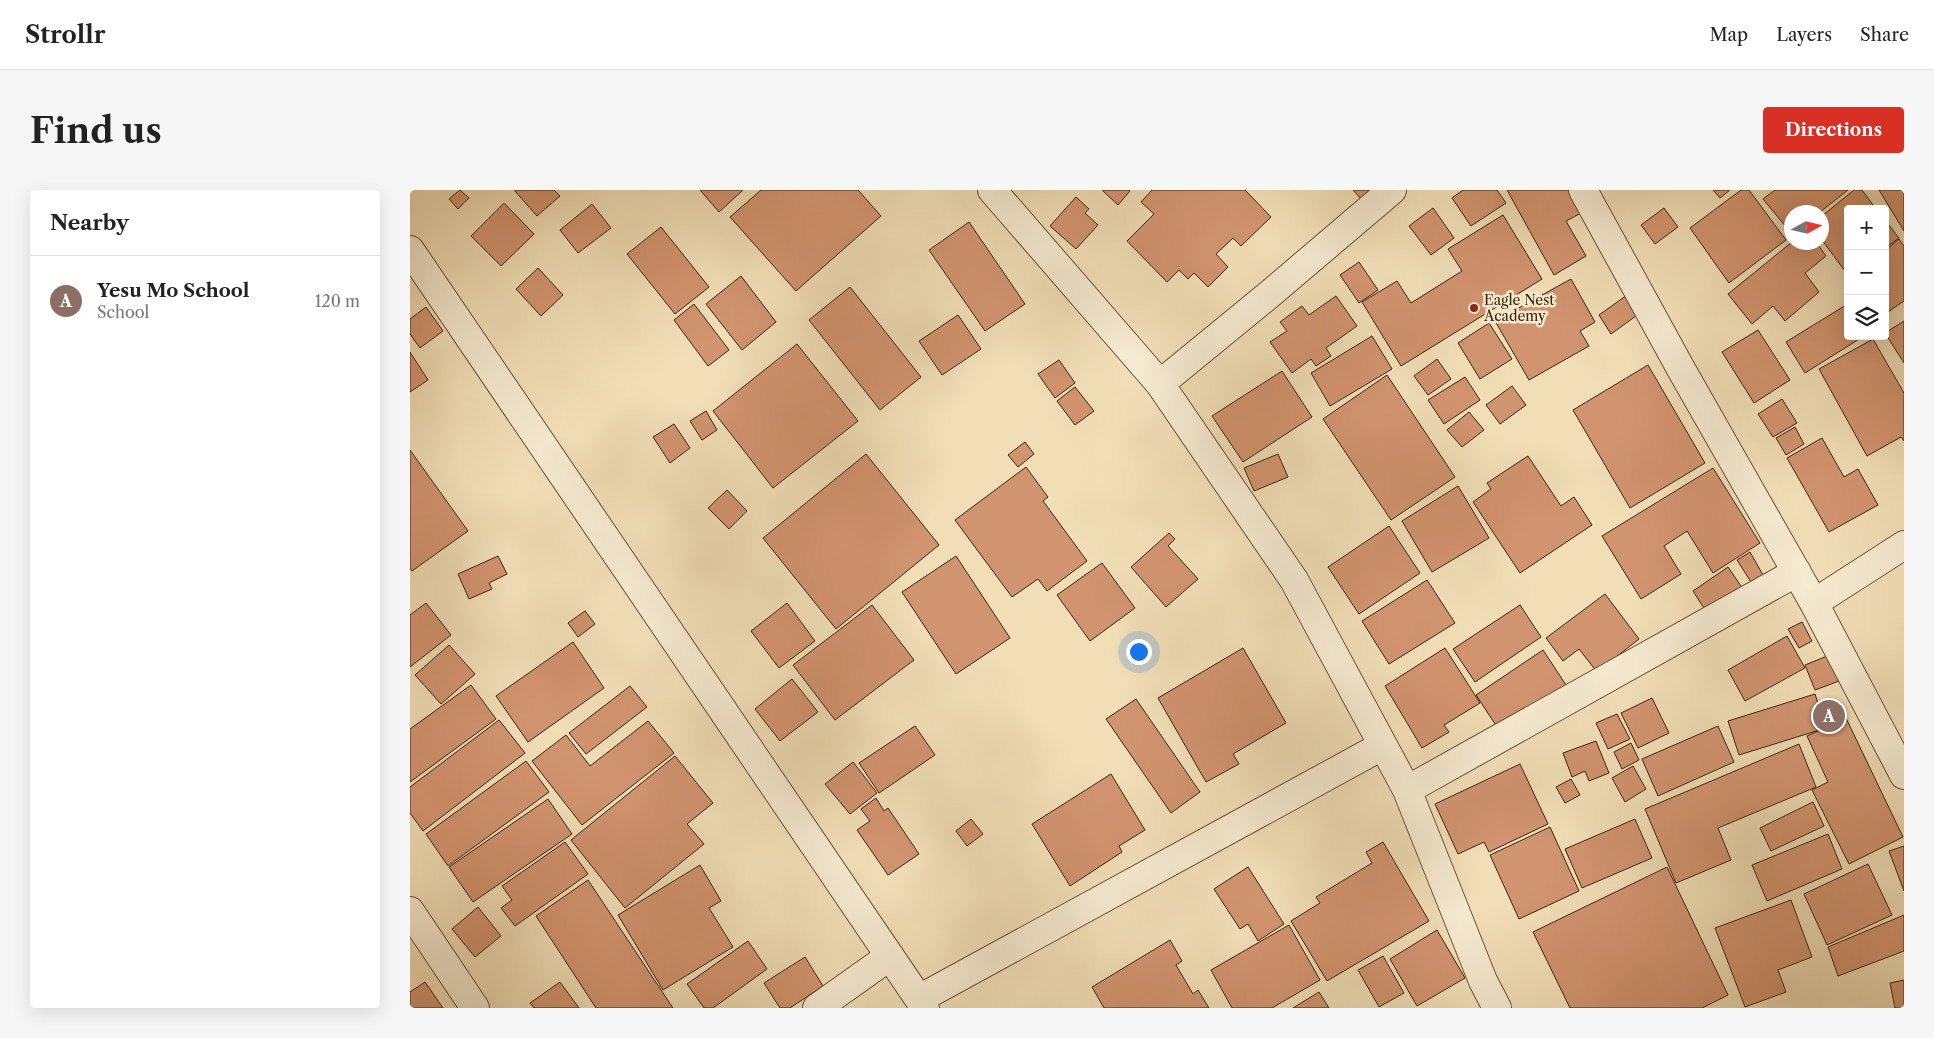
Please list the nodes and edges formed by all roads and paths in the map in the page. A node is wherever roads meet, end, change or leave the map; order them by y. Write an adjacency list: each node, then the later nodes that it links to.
1 (992, 190): 5 (street)
2 (1392, 190): 5 (street)
3 (1583, 190): 7 (street)
4 (410, 250): 13 (street)
5 (1160, 384): 9 (street)
6 (1904, 545): 8 (street)
7 (1797, 572): 8 (street); 11 (street)
8 (1814, 603): 10 (street)
9 (1382, 746): 11 (street); 14 (street)
10 (1904, 774)
11 (1406, 790): 17 (street)
12 (410, 911): 15 (street)
13 (890, 956): 14 (street); 16 (street)
14 (922, 1003)
15 (475, 1008)
16 (817, 1008)
17 (1497, 1008)

